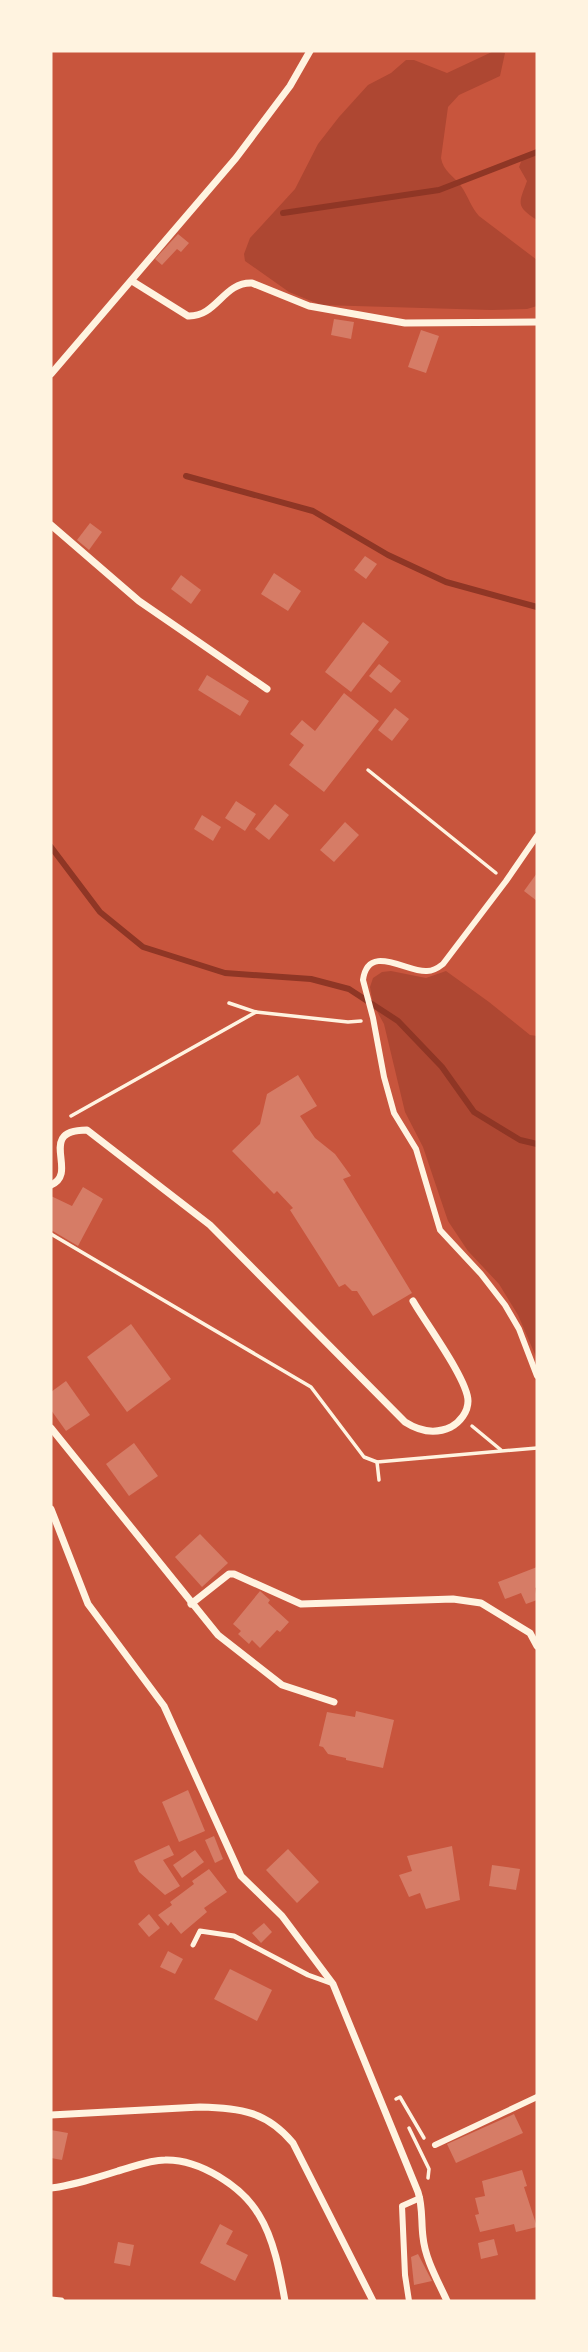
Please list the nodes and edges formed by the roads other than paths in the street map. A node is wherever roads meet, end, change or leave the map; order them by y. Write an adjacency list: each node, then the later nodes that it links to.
1 (310, 51): 2 (street)
2 (132, 281): 3 (street); 4 (street)
3 (537, 322)
4 (51, 374)
5 (51, 525): 6 (street)
6 (268, 689)
7 (537, 836): 10 (street)
8 (51, 1185): 9 (street)
9 (413, 1301)
10 (537, 1376)
11 (51, 1427): 13 (street)
12 (51, 1509): 17 (street)
13 (191, 1604): 14 (street); 15 (street)
14 (537, 1646)
15 (334, 1702)
16 (192, 1945): 17 (lane)
17 (333, 1984): 22 (street)
18 (537, 2097): 20 (street)
19 (51, 2115): 26 (street)
20 (435, 2145)
21 (51, 2188): 25 (street)
22 (419, 2195): 27 (street); 28 (street)
23 (51, 2300): 24 (street)
24 (61, 2301)
25 (285, 2301)
26 (373, 2301)
27 (409, 2301)
28 (447, 2301)

